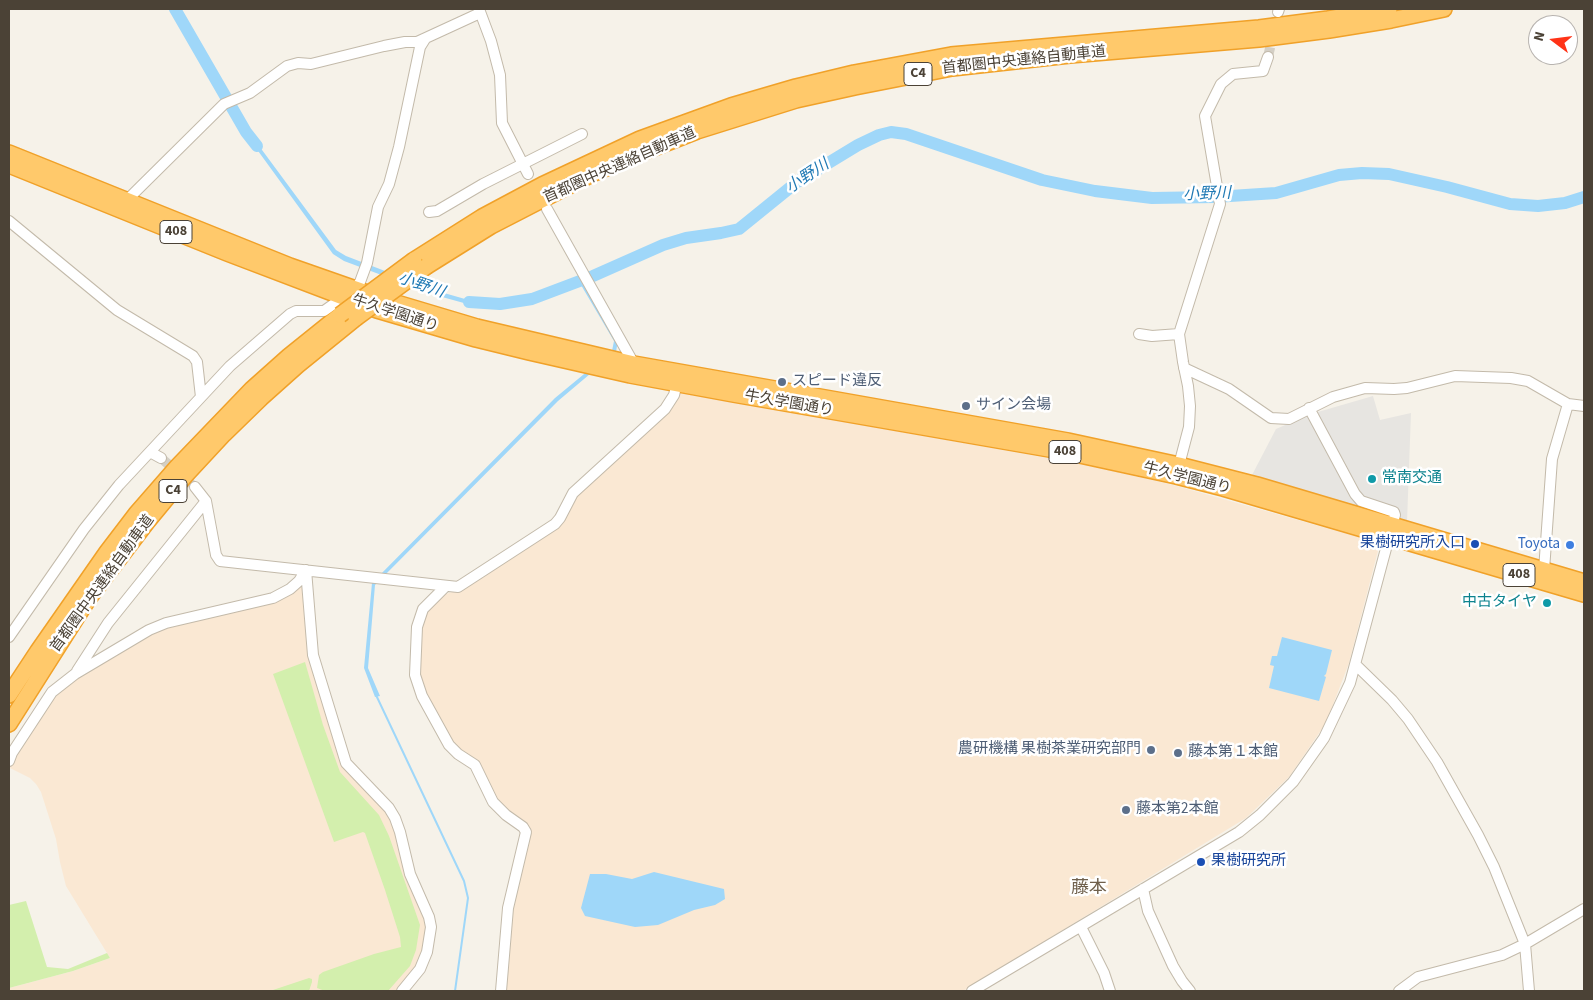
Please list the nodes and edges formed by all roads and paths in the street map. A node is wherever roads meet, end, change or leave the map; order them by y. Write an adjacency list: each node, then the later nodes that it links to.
1 (1389, 9): 15 (highway, 首都圏中央連絡自動車道 / C4)
2 (1444, 9): 15 (highway, 首都圏中央連絡自動車道 / C4)
3 (480, 11): 4 (street); 8 (street)
4 (425, 39): 11 (street); 16 (street)
5 (1268, 57): 18 (street)
6 (582, 134): 8 (street)
7 (9, 153): 11 (highway, 牛久学園通り / 408)
8 (523, 164): 10 (street); 13 (street)
9 (9, 165): 11 (highway, 牛久学園通り / 408)
10 (528, 174)
11 (122, 204): 16 (highway, 牛久学園通り / 408)
12 (547, 209): 19 (street)
13 (429, 212)
14 (9, 221): 22 (street)
15 (421, 263): 40 (highway, 首都圏中央連絡自動車道 / C4, bridge); 41 (highway, 首都圏中央連絡自動車道 / C4, bridge)
16 (349, 293): 19 (highway, 牛久学園通り / 408); 21 (highway, 牛久学園通り / 408); 22 (street)
17 (1139, 334): 18 (street)
18 (1179, 334): 20 (street)
19 (634, 364): 21 (highway, 牛久学園通り / 408)
20 (1184, 368): 25 (street); 28 (street)
21 (678, 378): 28 (highway, 牛久学園通り / 408); 31 (highway, 牛久学園通り / 408); 35 (street)
22 (201, 397): 26 (street)
23 (1568, 404): 24 (street); 25 (street); 33 (street)
24 (1584, 406)
25 (1309, 408): 31 (street)
26 (150, 452): 27 (street); 37 (street)
27 (161, 458)
28 (1179, 465): 31 (highway, 牛久学園通り / 408)
29 (196, 487): 30 (street)
30 (206, 501): 32 (street); 39 (street)
31 (1391, 531): 33 (highway, 牛久学園通り / 408); 36 (highway, 牛久学園通り / 408); 38 (street)
32 (306, 570): 35 (street); 39 (street); 47 (street)
33 (1544, 570): 34 (highway, 牛久学園通り / 408)
34 (1584, 582)
35 (446, 586): 48 (street)
36 (1584, 594)
37 (9, 637)
38 (1356, 665): 43 (street); 46 (street)
39 (75, 674): 42 (street)
40 (9, 695)
41 (9, 724)
42 (9, 761)
43 (1143, 889): 45 (street); 51 (street)
44 (1584, 909): 46 (street)
45 (1081, 927): 49 (street); 50 (street)
46 (1525, 944): 52 (street); 53 (street)
47 (402, 991)
48 (501, 991)
49 (972, 991)
50 (1110, 991)
51 (1190, 991)
52 (1399, 991)
53 (1529, 991)

